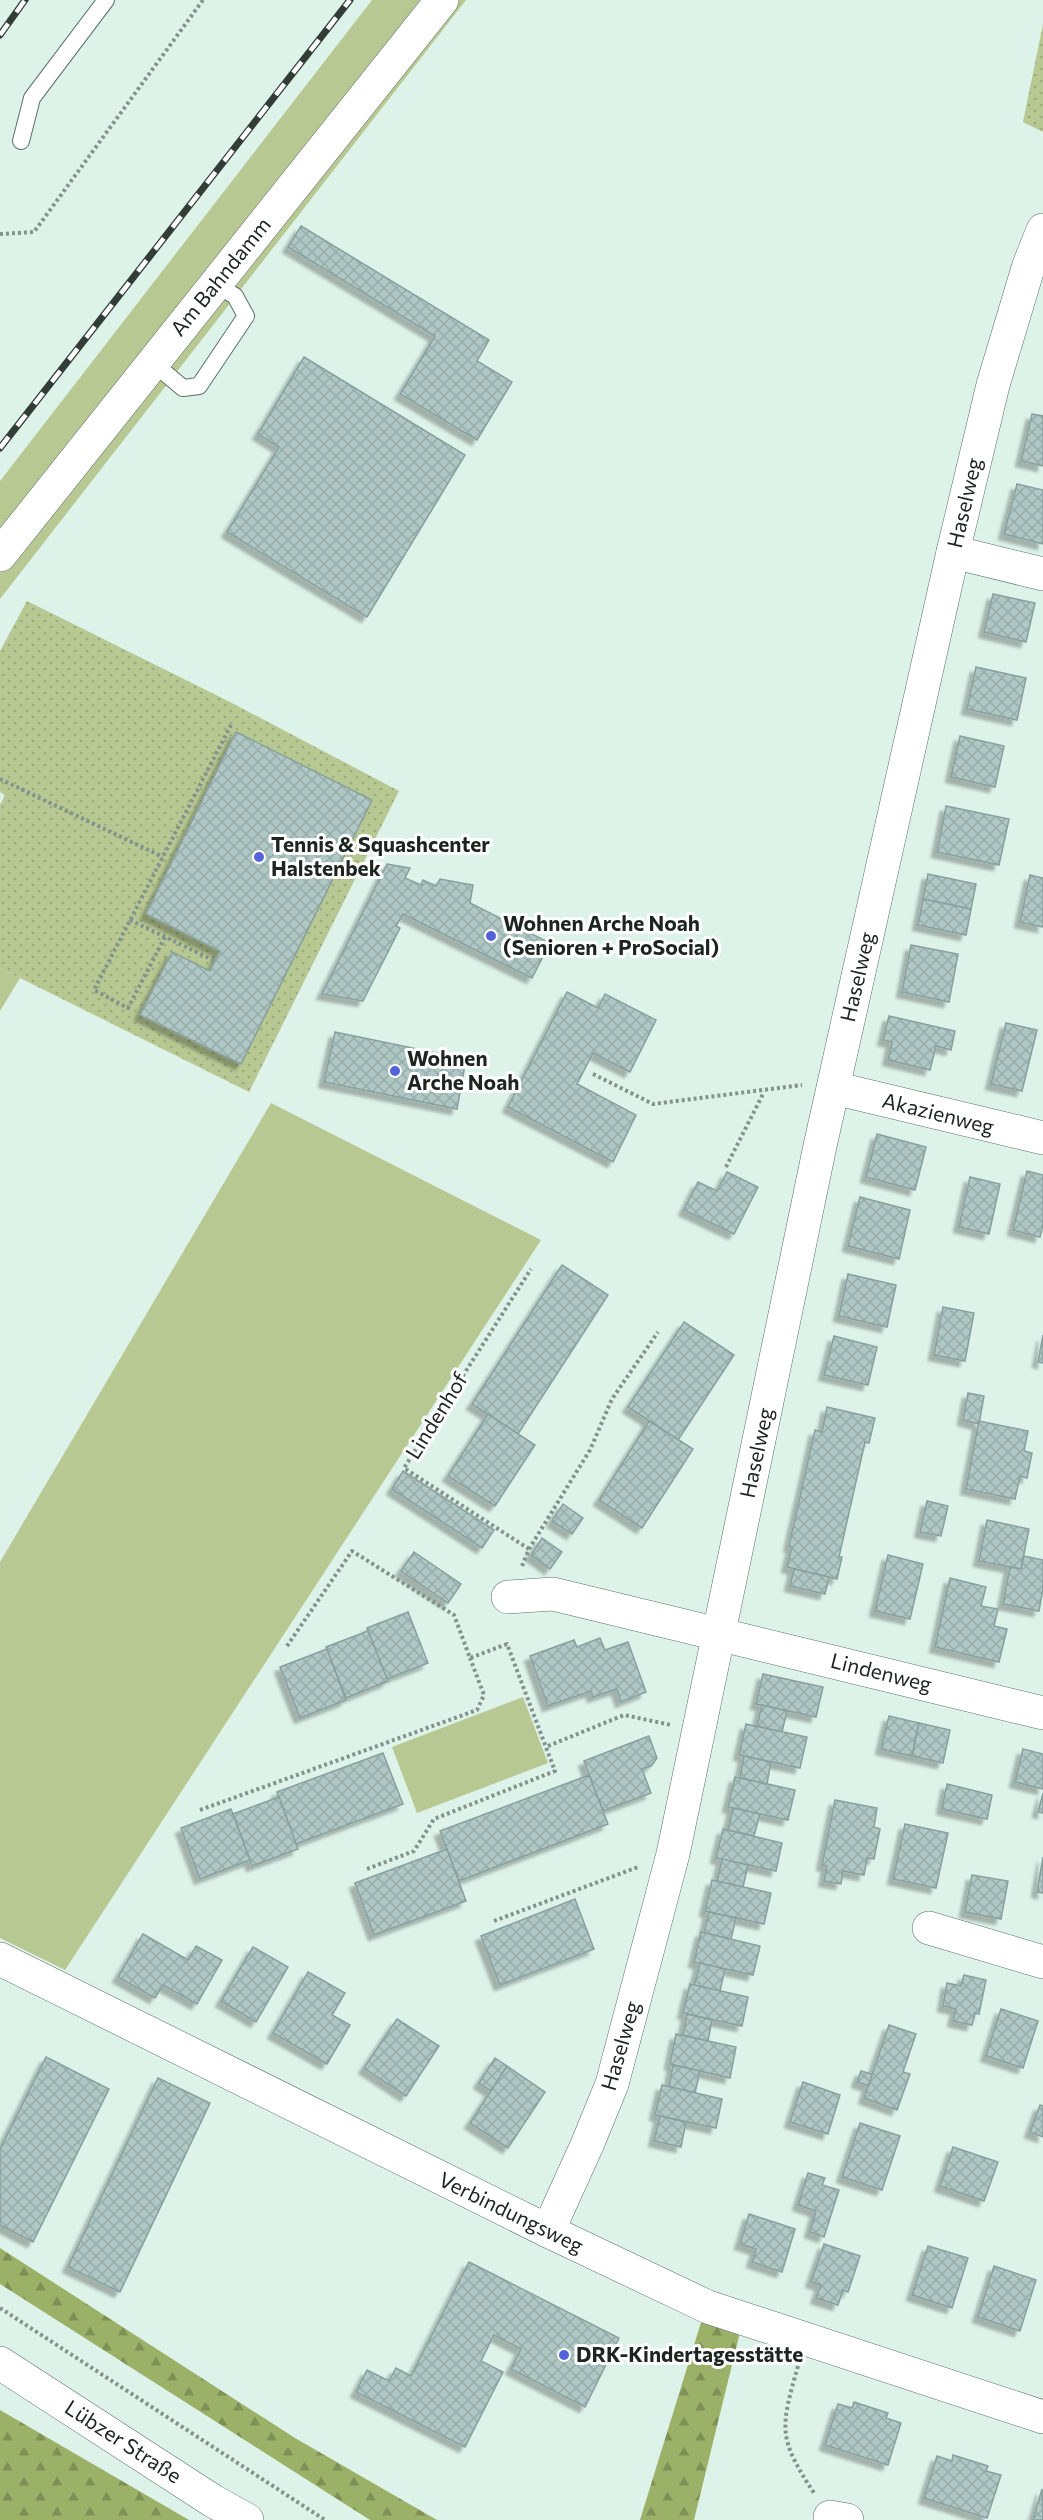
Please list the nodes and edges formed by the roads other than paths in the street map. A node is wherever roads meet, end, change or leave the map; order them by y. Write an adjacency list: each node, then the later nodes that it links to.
1 (106, 0): 3 (lane)
2 (442, 0): 5 (street, Am Bahndamm)
3 (21, 141)
4 (1043, 230): 7 (street, Haselweg)
5 (215, 284): 6 (street, Am Bahndamm); 6 (lane)
6 (152, 362): 8 (street, Am Bahndamm)
7 (953, 552): 9 (street); 10 (street, Haselweg)
8 (0, 555)
9 (1043, 574)
10 (834, 1088): 11 (street, Akazienweg); 13 (street, Haselweg)
11 (1043, 1138)
12 (508, 1597): 13 (street)
13 (719, 1633): 14 (street, Lindenweg); 18 (street, Haselweg)
14 (1043, 1713)
15 (929, 1928): 17 (street)
16 (0, 1959): 18 (street, Verbindungsweg)
17 (1043, 1962)
18 (548, 2231): 20 (street, Verbindungsweg)
19 (0, 2363): 21 (street, Lübzer Straße)
20 (1043, 2417)
21 (247, 2520)

